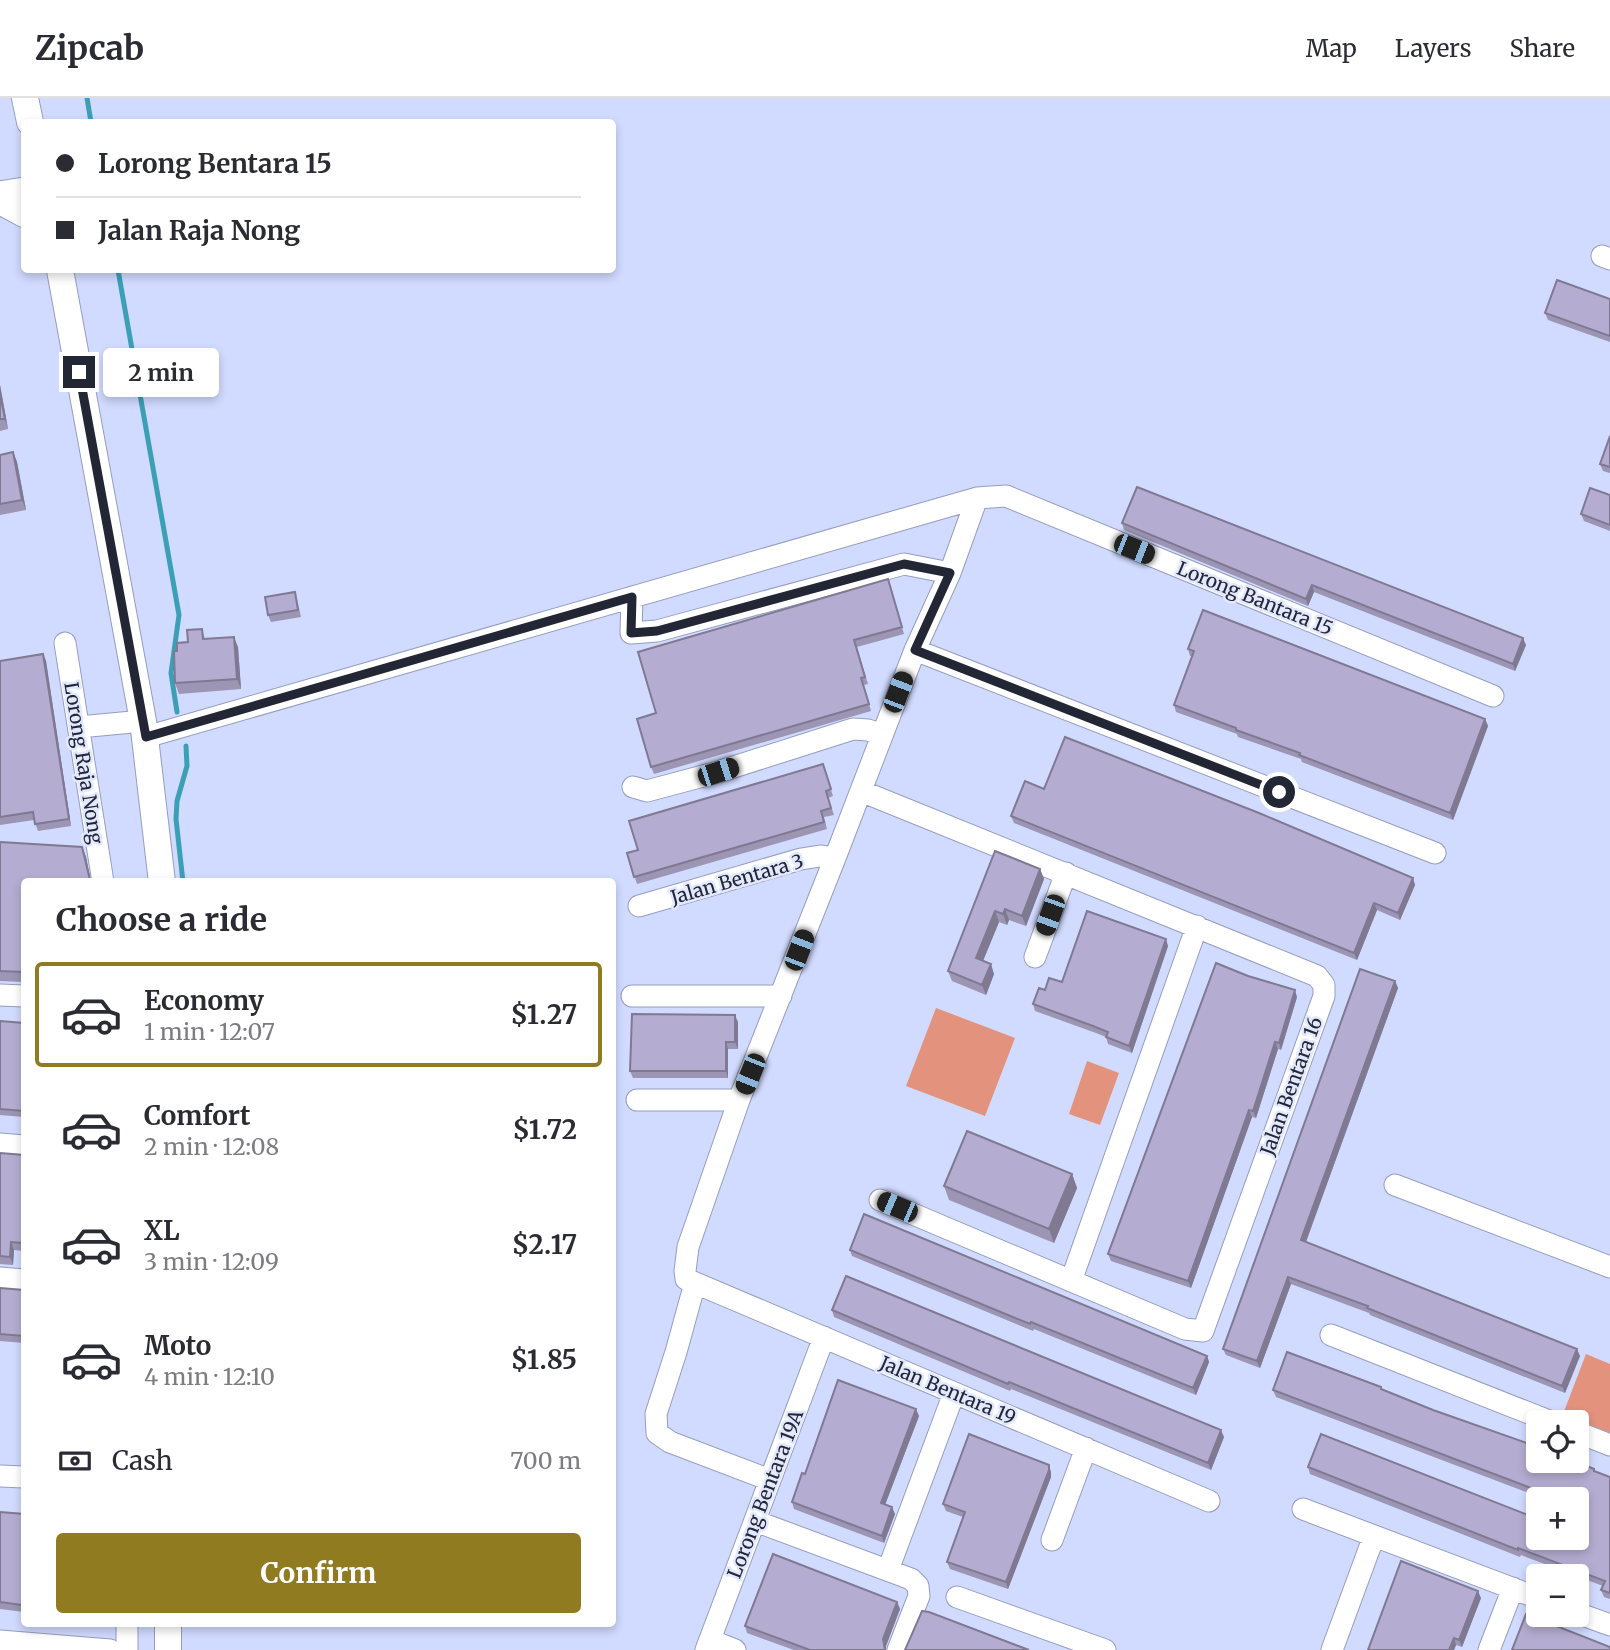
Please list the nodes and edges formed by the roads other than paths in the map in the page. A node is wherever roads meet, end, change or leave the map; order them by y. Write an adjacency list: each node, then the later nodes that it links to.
1 (25, 98): 2 (main road)
2 (29, 119)
3 (21, 188): 4 (street)
4 (0, 192)
5 (0, 201): 6 (main road)
6 (21, 212)
7 (61, 273): 15 (main road)
8 (977, 498): 9 (street); 10 (street, Lorong Bantara 15); 13 (street, Lorong Bantara 15)
9 (950, 573): 10 (street); 12 (street)
10 (632, 597): 15 (street, Lorong Bantara 15)
11 (65, 643): 14 (street, Lorong Raja Nong)
12 (915, 650): 16 (street); 19 (street)
13 (1493, 696)
14 (79, 727): 15 (street, Lorong Bantara 15); 22 (street, Lorong Raja Nong)
15 (144, 729): 23 (main road)
16 (882, 735): 17 (street); 18 (street)
17 (633, 787)
18 (861, 791): 20 (street); 21 (street, Jalan Bentara 16)
19 (1435, 853)
20 (835, 858): 24 (street, Jalan Bentara 3); 30 (street)
21 (1066, 873): 25 (street, Jalan Bentara 16); 26 (street)
22 (102, 878)
23 (162, 878)
24 (639, 906)
25 (1197, 926): 41 (street); 41 (street, Jalan Bentara 16)
26 (1035, 957)
27 (0, 995): 28 (street)
28 (21, 996)
29 (632, 996): 30 (street)
30 (781, 996): 32 (street)
31 (637, 1100): 32 (street)
32 (739, 1100): 40 (street)
33 (0, 1144): 34 (street)
34 (21, 1146)
35 (1395, 1185): 37 (street)
36 (880, 1200): 41 (street, Jalan Bentara 16)
37 (1610, 1268)
38 (0, 1278): 39 (street)
39 (21, 1280)
40 (690, 1281): 43 (street, Jalan Bentara 19); 51 (street)
41 (1071, 1281)
42 (1331, 1335): 45 (street)
43 (824, 1337): 44 (street, Jalan Bentara 19); 51 (street, Lorong Bentara 19A)
44 (954, 1393): 48 (street, Jalan Bentara 19); 57 (street)
45 (1526, 1412)
46 (1589, 1437): 47 (street)
47 (1610, 1445)
48 (1086, 1448): 52 (street, Jalan Bentara 19); 56 (street)
49 (0, 1476): 50 (street)
50 (21, 1478)
51 (770, 1479): 54 (street, Lorong Bentara 19A)
52 (1209, 1501)
53 (1303, 1508): 55 (street)
54 (755, 1521): 57 (street); 66 (street, Lorong Bentara 19A)
55 (1374, 1536): 58 (street); 73 (street)
56 (1052, 1540)
57 (888, 1570): 71 (street)
58 (1513, 1588): 59 (street); 74 (street)
59 (1526, 1593)
60 (957, 1597): 72 (street)
61 (1589, 1617): 62 (street)
62 (1610, 1625)
63 (127, 1627): 68 (street)
64 (168, 1627): 69 (main road)
65 (0, 1641): 67 (street)
66 (708, 1645): 70 (street)
67 (110, 1650)
68 (127, 1650)
69 (168, 1650)
70 (735, 1650)
71 (898, 1650)
72 (1105, 1650)
73 (1332, 1650)
74 (1489, 1650)

